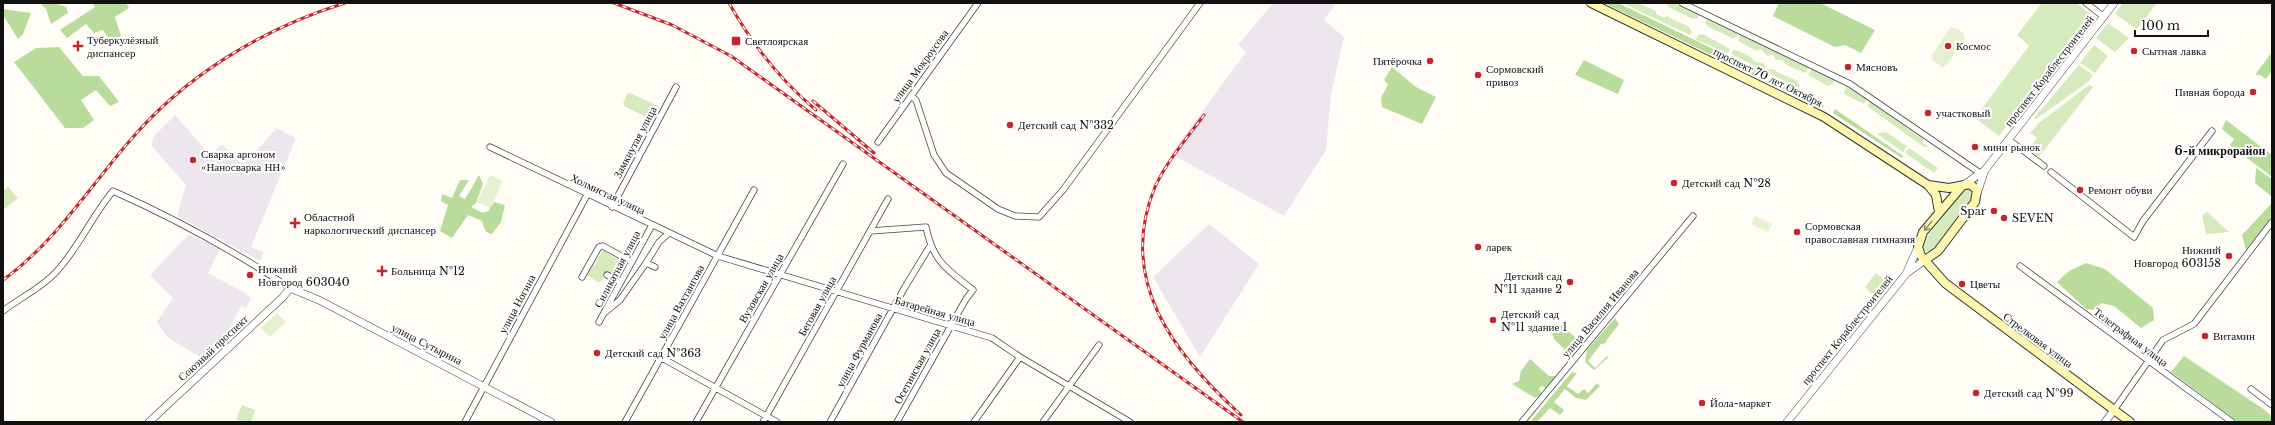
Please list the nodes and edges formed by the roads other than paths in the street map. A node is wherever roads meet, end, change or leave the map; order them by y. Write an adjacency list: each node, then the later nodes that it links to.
1 (978, 3): 9 (street, улица Мокроусова)
2 (1200, 3): 9 (street)
3 (1590, 3): 19 (main road, проспект 70 лет Октября)
4 (1682, 3): 16 (street)
5 (2086, 3): 7 (street)
6 (2114, 3): 7 (street, проспект Кораблестроителей)
7 (2104, 17): 11 (street, проспект Кораблестроителей)
8 (676, 87): 24 (street, Замкнутая улица)
9 (911, 96): 12 (street, улица Мокроусова)
10 (2212, 131): 17 (street)
11 (2009, 140): 15 (street); 16 (street, проспект Кораблестроителей)
12 (878, 142)
13 (490, 147): 22 (street, Холмистая улица)
14 (843, 164): 43 (street, Вузовская улица)
15 (2044, 166)
16 (1983, 171): 18 (street); 21 (street)
17 (2052, 172)
18 (1964, 184): 19 (main road); 21 (main road); 25 (main road)
19 (1928, 185): 25 (main road)
20 (754, 190): 34 (street, улица Вахтангова)
21 (1977, 194): 33 (main road)
22 (587, 195): 24 (street, Холмистая улица); 58 (street, улица Ногина)
23 (888, 199): 29 (street, Беговая улица)
24 (612, 207): 28 (street, Холмистая улица)
25 (1939, 212): 32 (main road, one-way to 32)
26 (1693, 216): 76 (street, улица Василия Иванова)
27 (2272, 222): 56 (street)
28 (652, 225): 30 (street, Холмистая улица); 36 (street, Силикатная улица)
29 (870, 231): 31 (street); 47 (street, Беговая улица)
30 (669, 233): 34 (street, Холмистая улица); 37 (street)
31 (930, 246): 48 (street, улица Фурманова); 52 (street, Осетинская улица)
32 (1918, 247): 35 (main road, Стрелковая улица); 41 (street, проспект Кораблестроителей)
33 (1938, 251): 35 (main road); 40 (main road)
34 (718, 256): 43 (street, Батарейная улица); 55 (street, улица Вахтангова)
35 (1925, 260): 40 (main road, Стрелковая улица); 41 (street)
36 (632, 262): 44 (street); 45 (street, Силикатная улица)
37 (646, 263): 39 (street); 50 (street)
38 (2020, 266): 56 (street, Телеграфная улица)
39 (655, 267)
40 (1936, 273): 62 (main road, Стрелковая улица)
41 (1906, 274): 77 (street, проспект Кораблестроителей)
42 (608, 275): 45 (street)
43 (780, 275): 47 (street, Батарейная улица); 59 (street, Вузовская улица)
44 (582, 277)
45 (621, 282): 50 (street, Силикатная улица)
46 (290, 288): 49 (street); 58 (street, улица Сутырина); 64 (street, Союзный проспект)
47 (836, 292): 48 (street, Батарейная улица); 63 (street, Беговая улица)
48 (893, 309): 52 (street, Батарейная улица); 71 (street, улица Фурманова)
49 (3, 311)
50 (604, 313): 51 (street, Силикатная улица)
51 (599, 322)
52 (951, 326): 54 (street, Батарейная улица); 72 (street, Осетинская улица)
53 (1099, 345): 57 (street)
54 (1020, 357): 57 (street, Батарейная улица); 73 (street)
55 (662, 358): 59 (street); 67 (street, улица Вахтангова)
56 (2147, 362): 62 (street); 80 (street, Телеграфная улица)
57 (1069, 384): 74 (street); 75 (street, Батарейная улица)
58 (485, 386): 65 (street, улица Ногина); 66 (street, улица Сутырина)
59 (716, 387): 63 (street); 68 (street, Вузовская улица)
60 (2251, 389): 61 (street)
61 (2272, 405)
62 (2114, 410): 78 (street); 79 (main road, Стрелковая улица)
63 (767, 416): 69 (street, Беговая улица); 70 (street)
64 (149, 422)
65 (465, 422)
66 (551, 422)
67 (625, 422)
68 (696, 422)
69 (763, 422)
70 (777, 422)
71 (830, 422)
72 (897, 422)
73 (974, 422)
74 (1043, 422)
75 (1130, 422)
76 (1522, 422)
77 (1787, 422)
78 (2105, 422)
79 (2130, 422)
80 (2232, 422)

